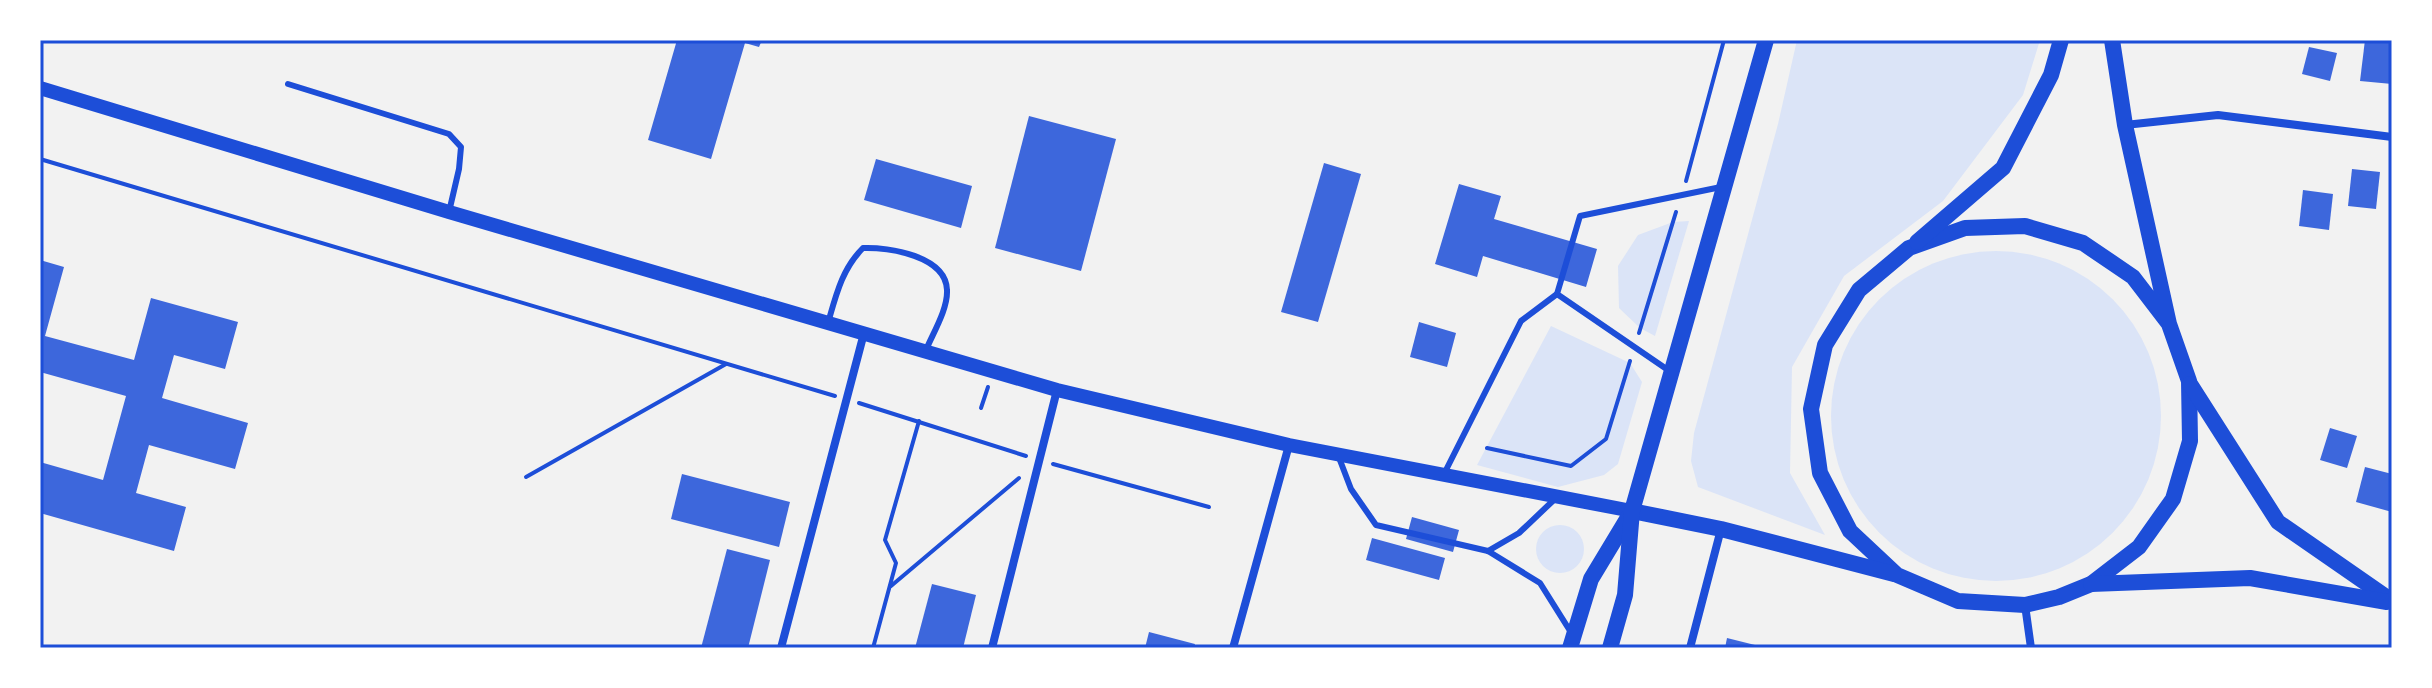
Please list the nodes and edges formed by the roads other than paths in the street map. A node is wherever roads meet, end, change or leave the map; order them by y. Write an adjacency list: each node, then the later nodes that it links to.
1 (1766, 40): 8 (main road)
2 (2061, 40): 10 (main road)
3 (2112, 40): 6 (main road)
4 (288, 84): 9 (lane)
5 (40, 88): 9 (street)
6 (2125, 125): 7 (street); 13 (main road)
7 (2392, 137)
8 (1725, 186): 11 (lane); 16 (main road)
9 (449, 212): 12 (street)
10 (1909, 248): 13 (main road); 26 (main road)
11 (1557, 294): 16 (lane); 21 (lane)
12 (828, 323): 14 (street); 15 (lane)
13 (2169, 324): 17 (main road)
14 (864, 333): 15 (street); 31 (street)
15 (926, 351): 18 (street)
16 (1671, 372): 23 (main road)
17 (2189, 381): 27 (main road); 28 (main road)
18 (1057, 390): 19 (street); 32 (street)
19 (1289, 445): 20 (street); 33 (street)
20 (1338, 455): 21 (street); 25 (lane)
21 (1444, 475): 22 (street)
22 (1557, 497): 23 (street); 25 (lane)
23 (1632, 511): 24 (main road); 30 (main road); 34 (main road)
24 (1721, 529): 26 (main road); 35 (street)
25 (1488, 551): 30 (lane)
26 (1897, 575): 29 (main road)
27 (2091, 584): 28 (main road); 29 (main road)
28 (2392, 602)
29 (2025, 605): 36 (street)
30 (1572, 642)
31 (781, 648)
32 (992, 648)
33 (1233, 648)
34 (1610, 648)
35 (1690, 648)
36 (2031, 648)

